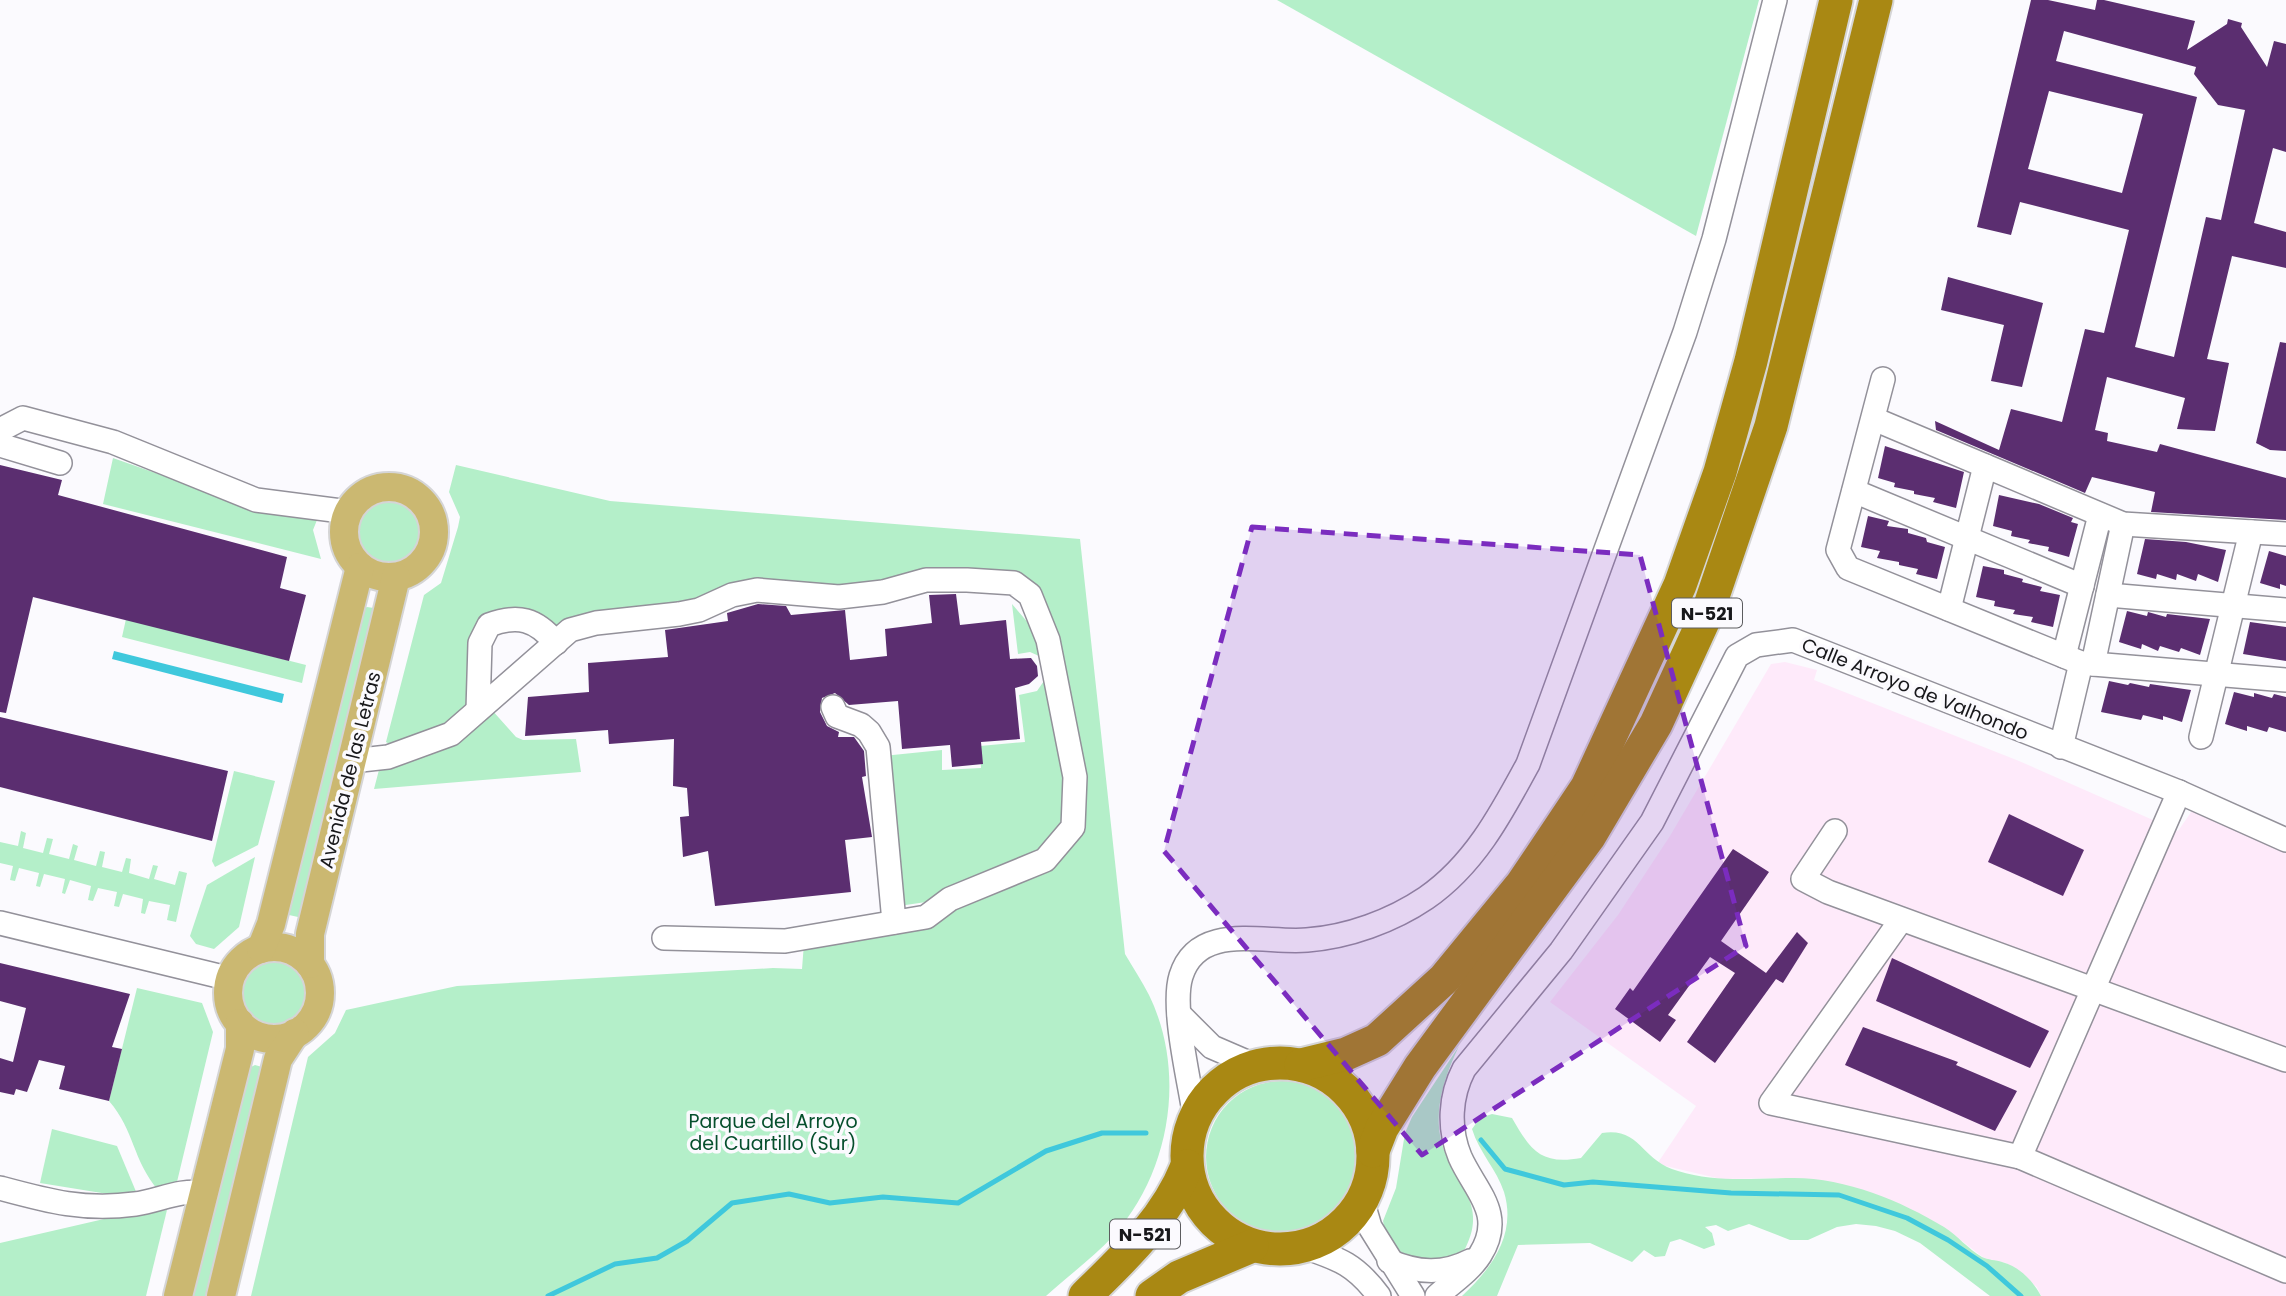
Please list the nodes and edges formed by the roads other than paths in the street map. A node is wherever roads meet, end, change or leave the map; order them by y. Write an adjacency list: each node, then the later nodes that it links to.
1 (1775, 0): 44 (street)
2 (1836, 0): 48 (highway, N-521)
3 (1876, 0): 51 (highway, N-521)
4 (1883, 379): 5 (street)
5 (1874, 419): 9 (street); 10 (street)
6 (0, 430): 11 (street)
7 (0, 444): 8 (street)
8 (60, 463)
9 (1985, 466): 12 (street); 16 (street)
10 (1854, 491): 16 (street); 22 (street)
11 (349, 512): 17 (main road); 18 (main road)
12 (2100, 515): 13 (street); 19 (street)
13 (2123, 524): 14 (street); 20 (street)
14 (2251, 532): 15 (street); 21 (street)
15 (2286, 534)
16 (1967, 538): 19 (street); 22 (street)
17 (360, 567): 18 (main road); 40 (main road, Avenida de las Letras)
18 (396, 577): 32 (main road, Avenida de las Letras)
19 (2082, 586): 25 (street)
20 (2108, 595): 21 (street); 25 (street)
21 (2233, 605): 23 (street); 26 (street)
22 (1949, 609): 25 (street)
23 (2286, 610)
24 (556, 643): 29 (street); 29 (street); 37 (street)
25 (2079, 661): 26 (street); 31 (street)
26 (2216, 674): 27 (street); 30 (street)
27 (2286, 680)
28 (833, 707): 37 (street)
29 (478, 710): 32 (street)
30 (2200, 737)
31 (2061, 747): 33 (street, Calle Arroyo de Valhondo); 59 (street, Calle Arroyo de Valhondo)
32 (352, 761): 41 (main road, Avenida de las Letras)
33 (2179, 792): 35 (street, Calle Arroyo de Valhondo); 43 (street)
34 (1835, 831): 36 (street)
35 (2286, 840)
36 (1901, 920): 43 (street); 52 (street)
37 (894, 922): 39 (street)
38 (0, 923): 42 (street)
39 (664, 938)
40 (261, 948): 41 (main road); 42 (main road)
41 (310, 964): 46 (main road)
42 (231, 979): 45 (main road)
43 (2093, 990): 47 (street); 52 (street)
44 (1179, 1014): 49 (street); 50 (street)
45 (240, 1023): 46 (main road); 55 (main road)
46 (295, 1033): 63 (main road)
47 (2286, 1060)
48 (1301, 1065): 49 (highway, N-521); 51 (highway, N-521)
49 (1256, 1066): 50 (highway, N-521)
50 (1195, 1118): 53 (highway, N-521)
51 (1373, 1151): 56 (highway, N-521)
52 (2020, 1157): 61 (street)
53 (1187, 1166): 57 (highway, N-521); 64 (highway, N-521)
54 (0, 1188): 55 (street)
55 (204, 1193): 62 (main road)
56 (1362, 1200): 58 (highway, N-521); 60 (street)
57 (1252, 1246): 58 (highway, N-521); 65 (highway, N-521)
58 (1304, 1247): 66 (street)
59 (1479, 1256): 60 (street); 68 (street, Calle Arroyo de Valhondo)
60 (1389, 1261): 67 (street)
61 (2286, 1271)
62 (178, 1296)
63 (221, 1296)
64 (1085, 1296)
65 (1152, 1296)
66 (1379, 1296)
67 (1413, 1296)
68 (1437, 1296)

